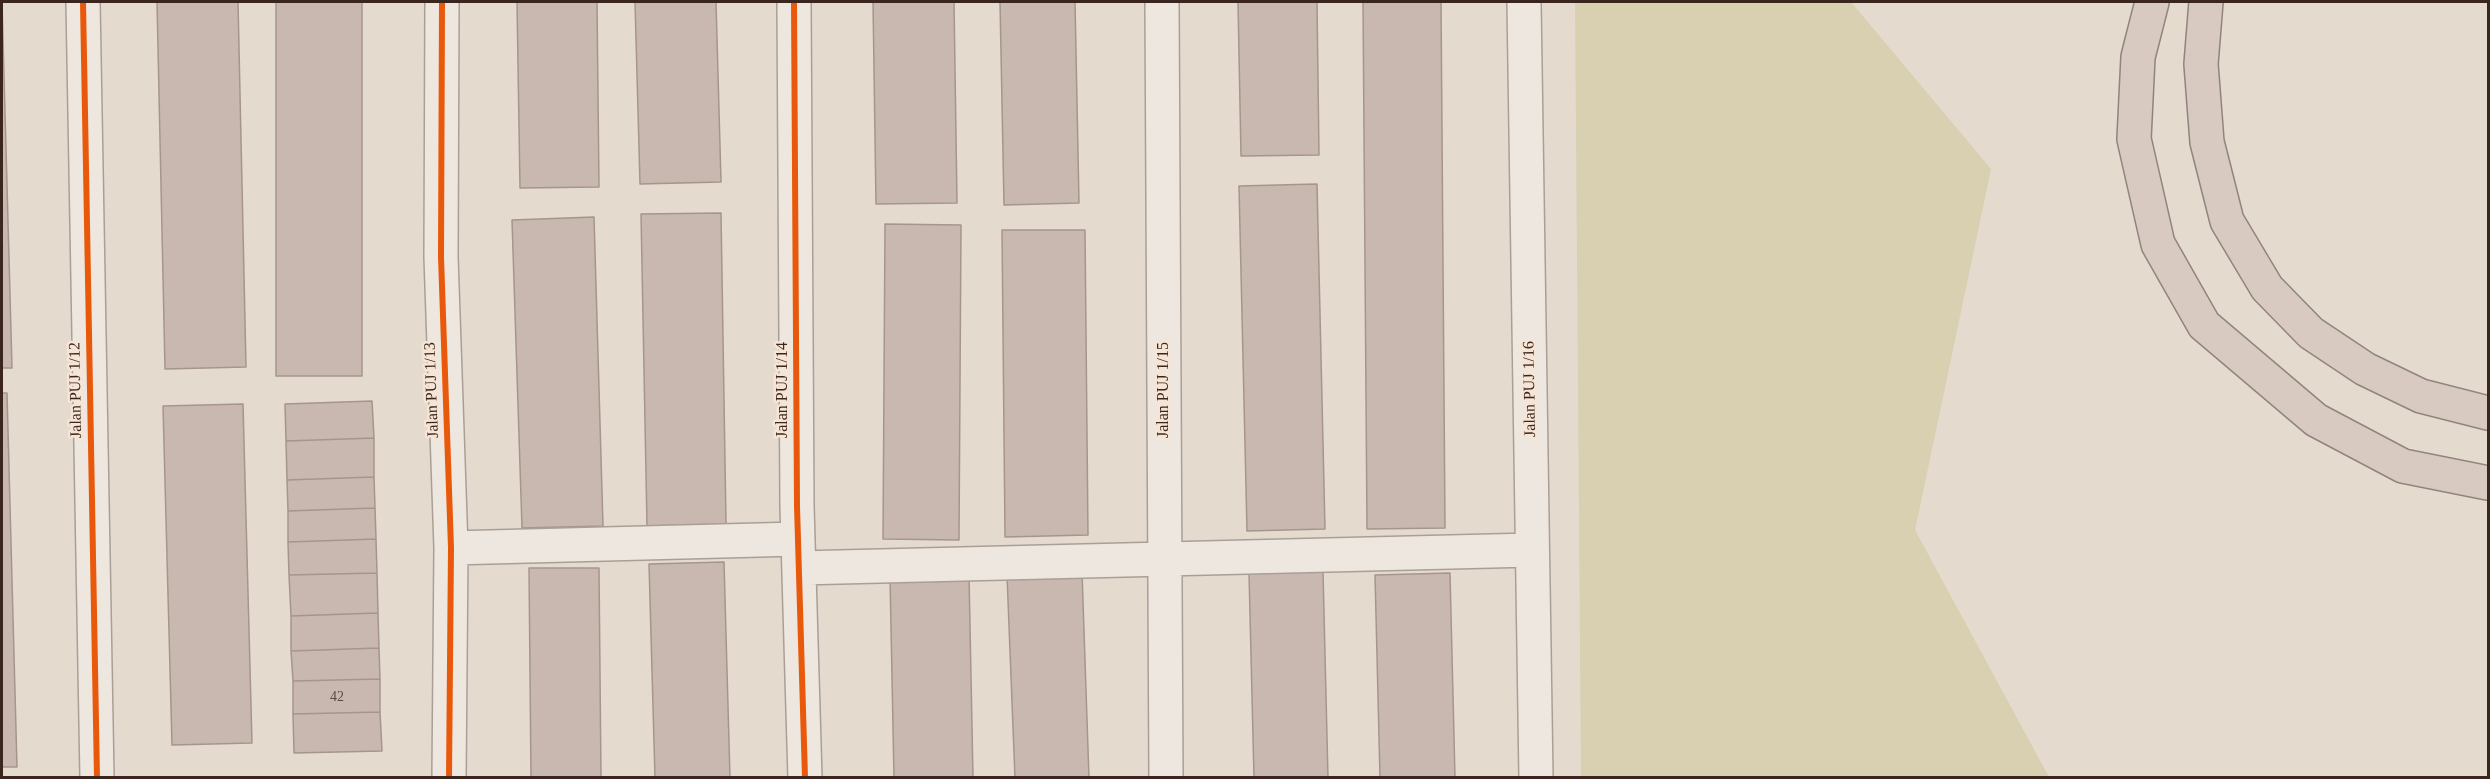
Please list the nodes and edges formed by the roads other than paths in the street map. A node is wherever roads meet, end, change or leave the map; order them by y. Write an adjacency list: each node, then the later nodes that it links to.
1 (83, 2): 14 (street, Jalan PUJ 1/12)
2 (442, 2): 10 (street, Jalan PUJ 1/13)
3 (794, 2): 12 (street, Jalan PUJ 1/14)
4 (1162, 2): 13 (street, Jalan PUJ 1/15)
5 (1524, 2): 11 (street, Jalan PUJ 1/16)
6 (2152, 2): 9 (highway)
7 (2206, 2): 8 (highway)
8 (2488, 413)
9 (2488, 483)
10 (451, 548): 12 (street); 15 (street, Jalan PUJ 1/13)
11 (1532, 550): 13 (street); 18 (street, Jalan PUJ 1/16)
12 (799, 554): 13 (street); 16 (street, Jalan PUJ 1/14)
13 (1164, 560): 17 (street, Jalan PUJ 1/15)
14 (97, 777)
15 (449, 777)
16 (805, 777)
17 (1166, 777)
18 (1536, 777)

